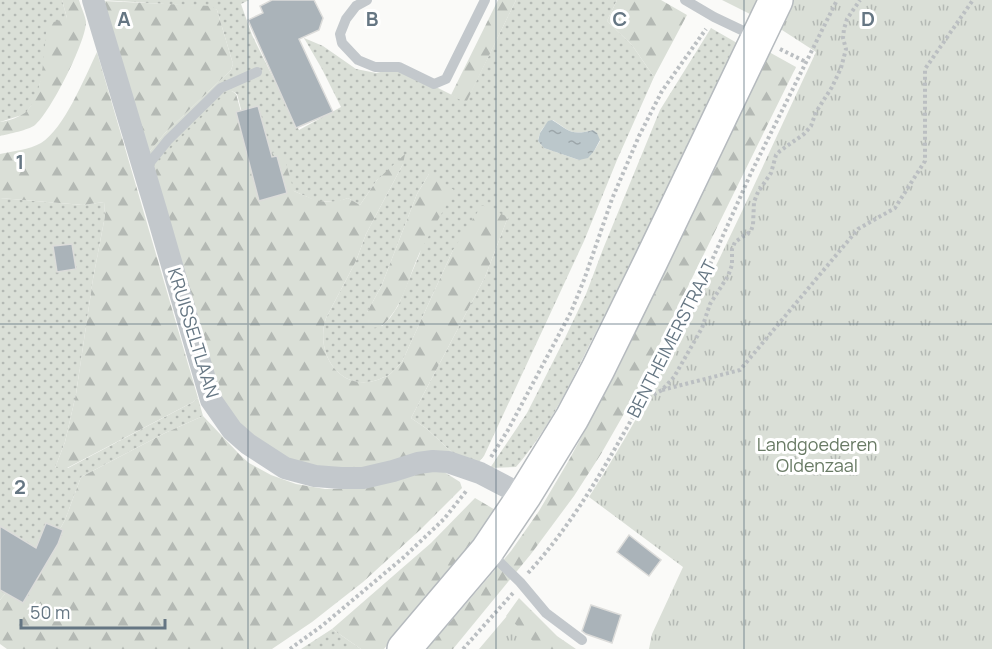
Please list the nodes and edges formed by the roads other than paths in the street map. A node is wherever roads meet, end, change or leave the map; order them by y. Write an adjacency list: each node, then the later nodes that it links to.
1 (93, 0): 8 (street, KRUISSELTLAAN)
2 (367, 0): 3 (lane)
3 (485, 0)
4 (685, 0): 6 (lane)
5 (776, 0): 6 (main road)
6 (758, 38): 9 (main road)
7 (257, 72): 8 (lane)
8 (144, 170): 9 (street, KRUISSELTLAAN)
9 (524, 496): 10 (main road)
10 (487, 551): 11 (lane); 12 (main road)
11 (582, 640)
12 (404, 649)

